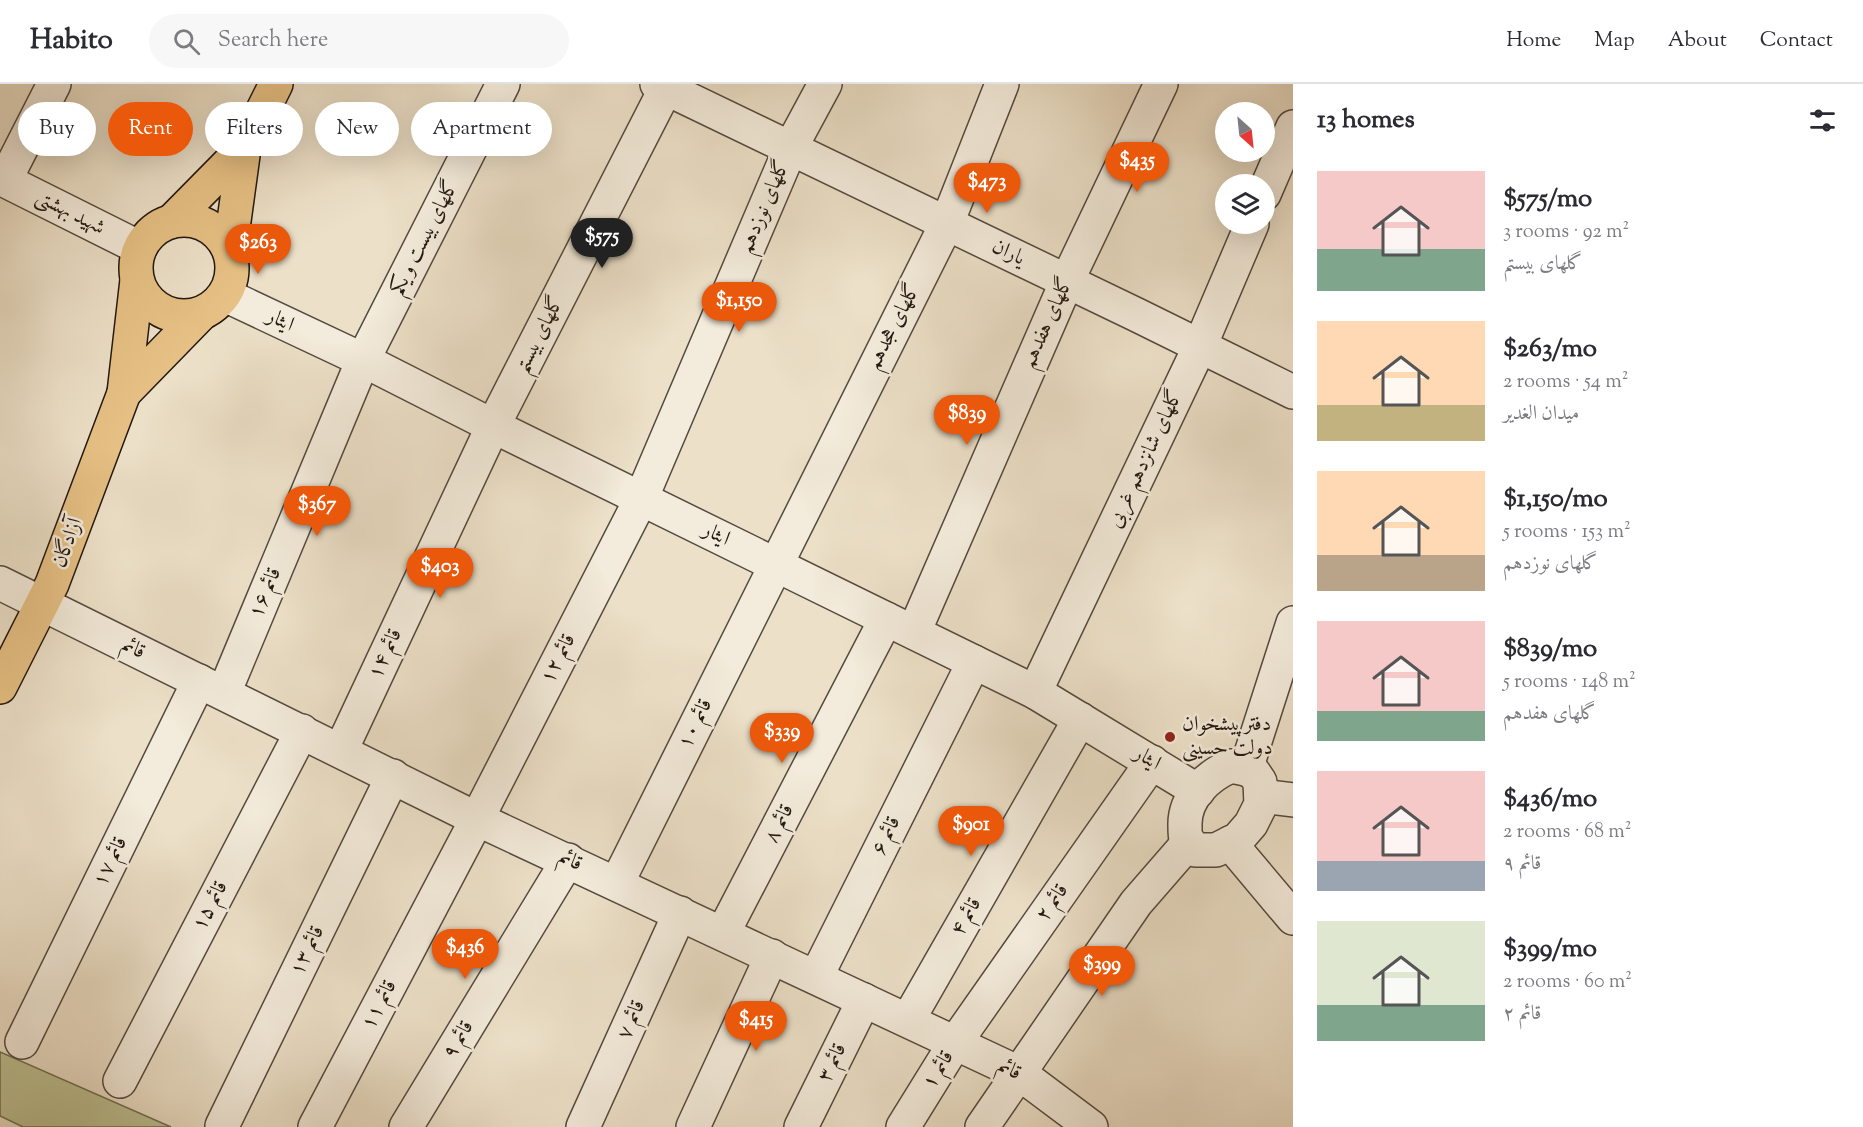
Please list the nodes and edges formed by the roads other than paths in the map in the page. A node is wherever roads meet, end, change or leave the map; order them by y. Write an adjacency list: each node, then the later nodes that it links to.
1 (54, 84): 14 (street)
2 (276, 84): 8 (main road)
3 (503, 84): 24 (street, گلهای بیست و یکم)
4 (825, 84): 10 (street, گلهای نوزدهم)
5 (1002, 84): 16 (street, گلهای هجدهم)
6 (1161, 84): 21 (street, گلهای هفدهم)
7 (664, 85): 10 (street, یاران); 27 (street, گلهای بیستم)
8 (267, 102)
9 (1293, 127): 13 (street)
10 (790, 147): 16 (street, یاران); 28 (street, گلهای نوزدهم)
11 (236, 156): 15 (main road)
12 (243, 156): 19 (main road)
13 (1273, 174)
14 (3, 179): 18 (street, شهید بهشتی)
15 (172, 221): 18 (main road); 19 (main road)
16 (947, 223): 21 (street, یاران); 29 (street, گلهای هجدهم)
17 (1248, 234): 23 (street, گلهای شانزدهم غربی)
18 (140, 248): 20 (main road)
19 (230, 250): 22 (main road)
20 (137, 280): 22 (main road); 26 (main road)
21 (1066, 281): 23 (street, یاران); 33 (street, گلهای هفدهم)
22 (213, 305): 24 (street, ایثار); 26 (main road)
23 (1200, 346): 25 (street, یاران); 37 (street, گلهای شانزدهم غربی)
24 (363, 360): 27 (street, ایثار); 36 (street, قائم ۱۶)
25 (1293, 392)
26 (123, 393): 31 (main road, آزادگان)
27 (493, 426): 28 (street, ایثار); 40 (street, قائم ۱۴)
28 (641, 499): 29 (street, ایثار); 46 (street, قائم ۱۲)
29 (775, 564): 33 (street, ایثار); 50 (street, قائم ۱۰)
30 (0, 583): 31 (street, قائم)
31 (42, 604): 35 (main road, آزادگان); 36 (street, قائم)
32 (1293, 622): 43 (street)
33 (900, 626): 34 (street, ایثار); 53 (street, قائم ۸)
34 (974, 662): 37 (street, ایثار); 55 (street, قائم ۶)
35 (0, 687)
36 (211, 687): 39 (street, قائم); 58 (street, قائم ۱۷)
37 (1035, 692): 38 (street, ایثار)
38 (1080, 719): 41 (street, ایثار); 57 (street, قائم ۴)
39 (302, 731): 40 (street, قائم); 61 (street, قائم ۱۵)
40 (341, 750): 42 (street, قائم)
41 (1152, 762): 44 (street, ایثار); 59 (street, قائم ۲)
42 (393, 776): 46 (street, قائم); 62 (street, قائم ۱۳)
43 (1254, 783): 44 (street); 45 (street); 48 (street)
44 (1198, 790): 47 (street)
45 (1293, 800)
46 (477, 819): 49 (street, قائم); 63 (street, قائم ۱۱)
47 (1189, 842): 48 (street); 60 (street)
48 (1230, 843): 52 (street)
49 (568, 860): 50 (street, قائم); 64 (street, قائم ۹)
50 (617, 883): 51 (street, قائم)
51 (680, 913): 53 (street, قائم); 65 (street, قائم ۷)
52 (1293, 918)
53 (723, 933): 54 (street, قائم)
54 (772, 956): 55 (street, قائم); 66 (street)
55 (816, 977): 56 (street, قائم)
56 (864, 1000): 57 (street, قائم); 67 (street, قائم ۳)
57 (908, 1020): 59 (street, قائم)
58 (22, 1042)
59 (955, 1043): 60 (street, قائم); 68 (street, قائم ۱)
60 (1019, 1073): 69 (street); 70 (street, قائم)
61 (120, 1081)
62 (222, 1126)
63 (315, 1127)
64 (406, 1127)
65 (583, 1127)
66 (693, 1127)
67 (801, 1127)
68 (903, 1127)
69 (982, 1127)
70 (1091, 1127)

